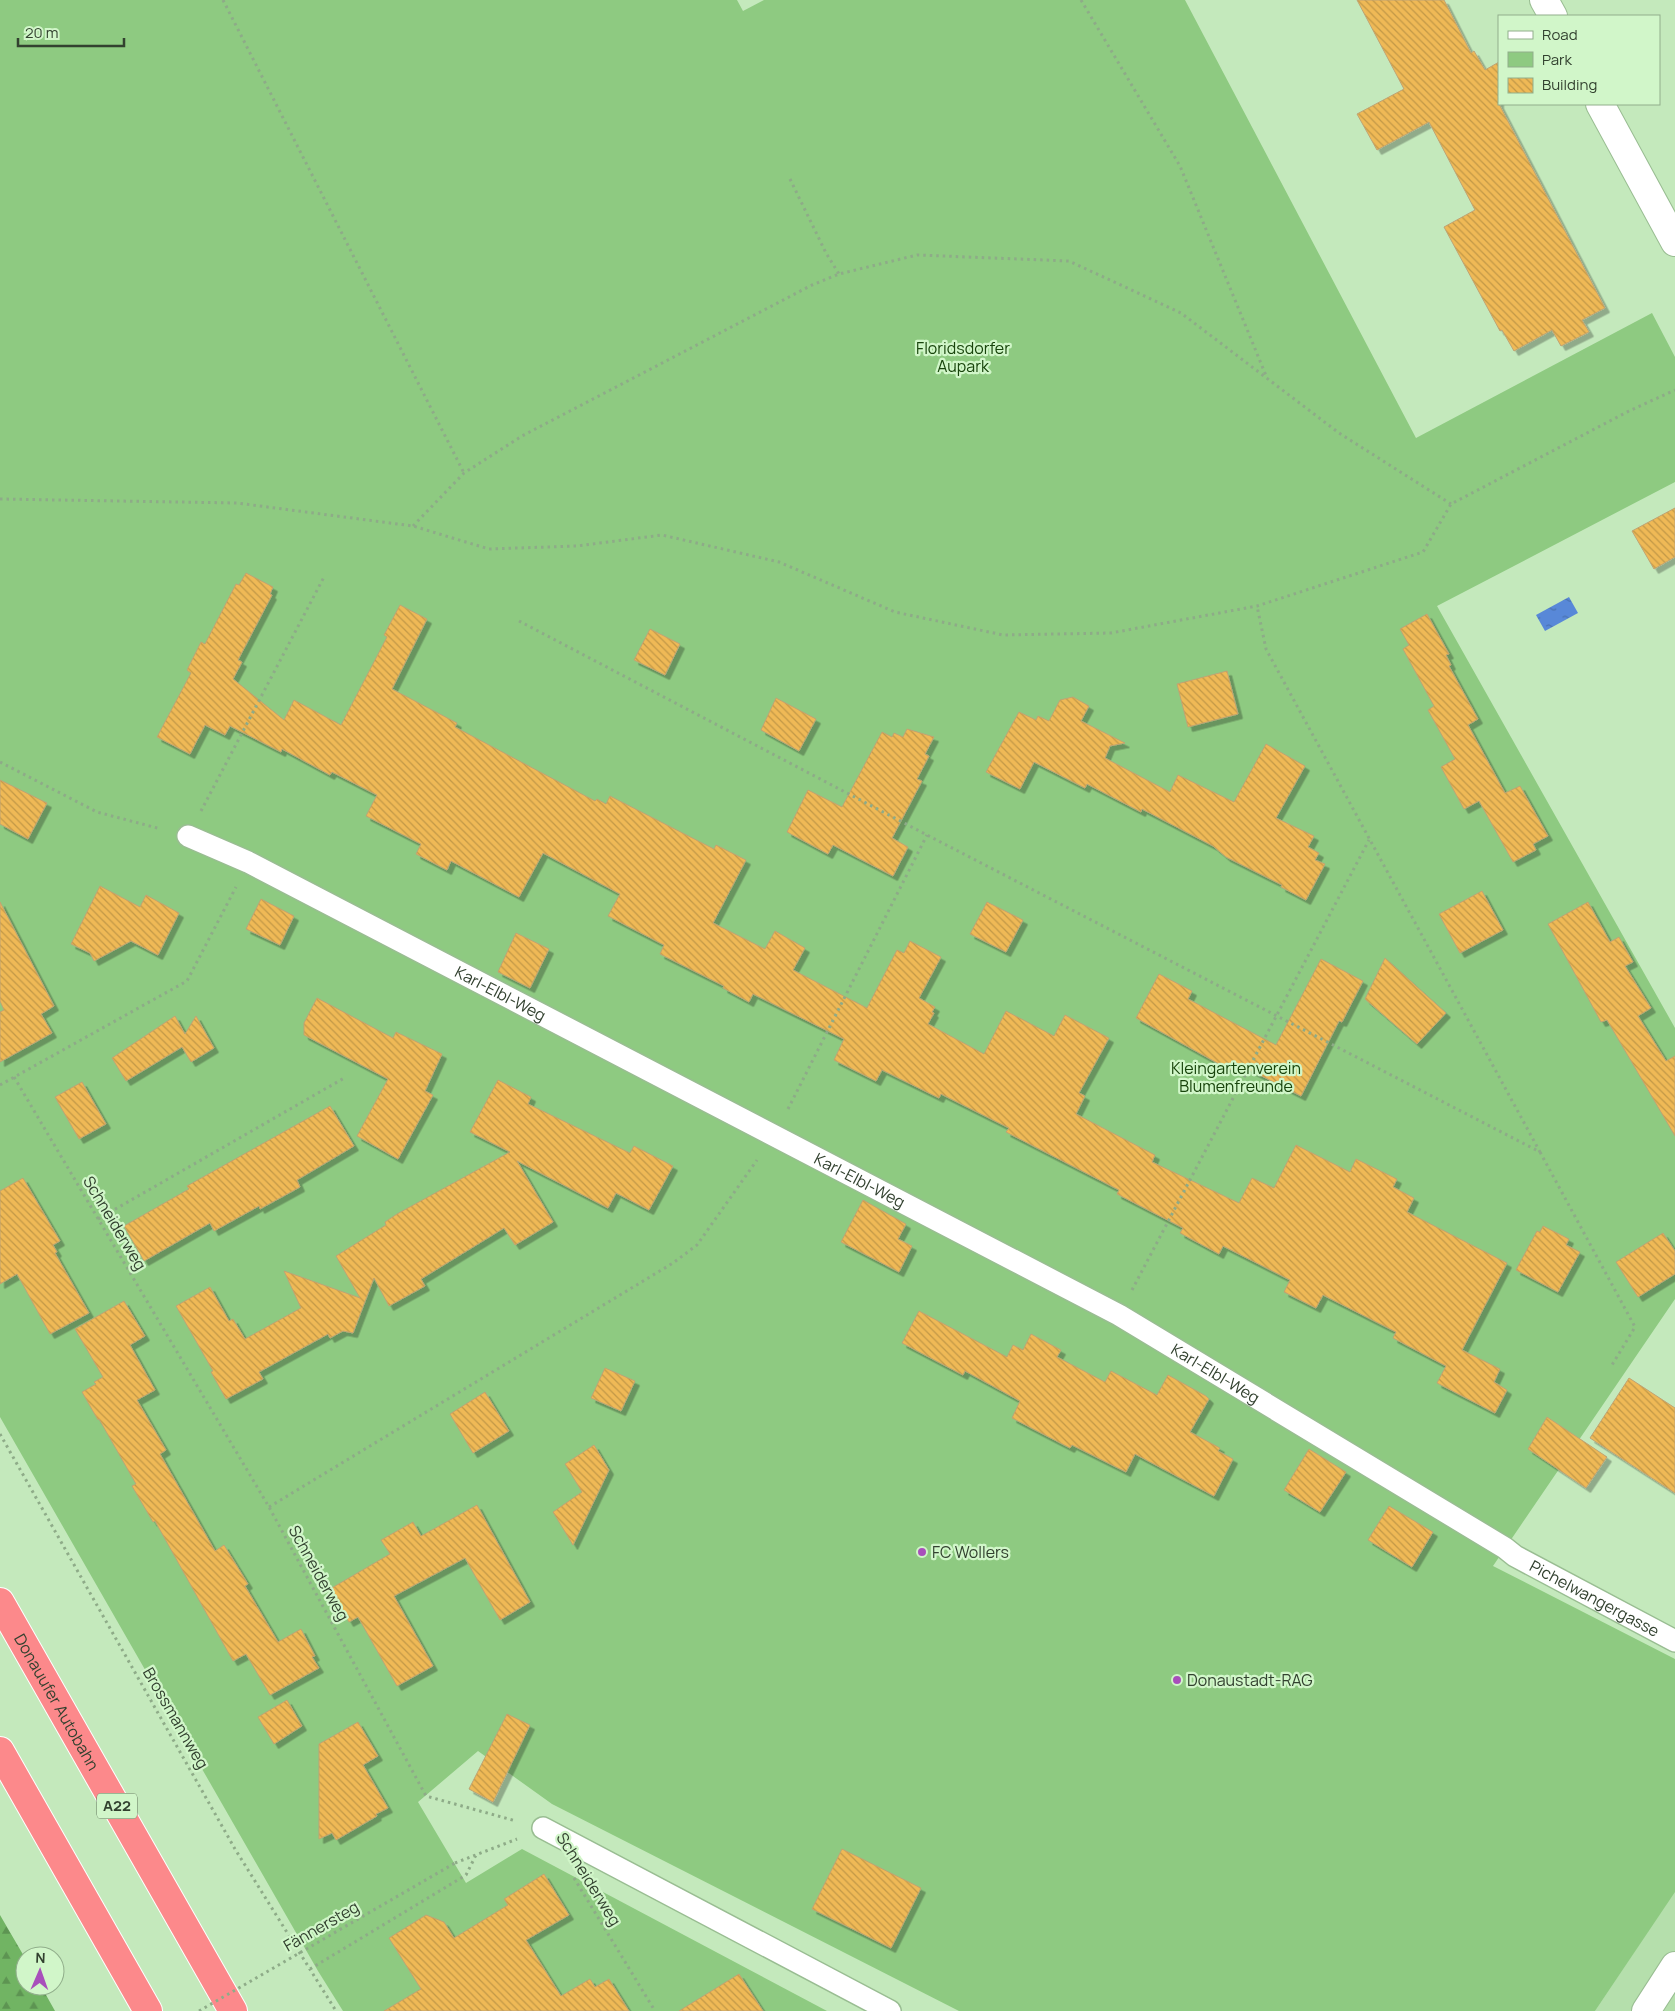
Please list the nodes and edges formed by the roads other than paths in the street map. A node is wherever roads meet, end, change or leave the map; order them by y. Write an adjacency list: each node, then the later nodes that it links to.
1 (1544, 0): 2 (street)
2 (1552, 15)
3 (1601, 105): 4 (street)
4 (1675, 242)
5 (188, 836): 6 (lane, Karl-Elbl-Weg)
6 (1515, 1556): 8 (lane, Pichelwangergasse)
7 (0, 1602): 13 (highway, Donauufer Autobahn / A22)
8 (1675, 1641)
9 (0, 1751): 12 (highway)
10 (543, 1828): 14 (lane)
11 (1675, 1966): 15 (street)
12 (148, 2011)
13 (233, 2011)
14 (890, 2011)
15 (1646, 2011)

